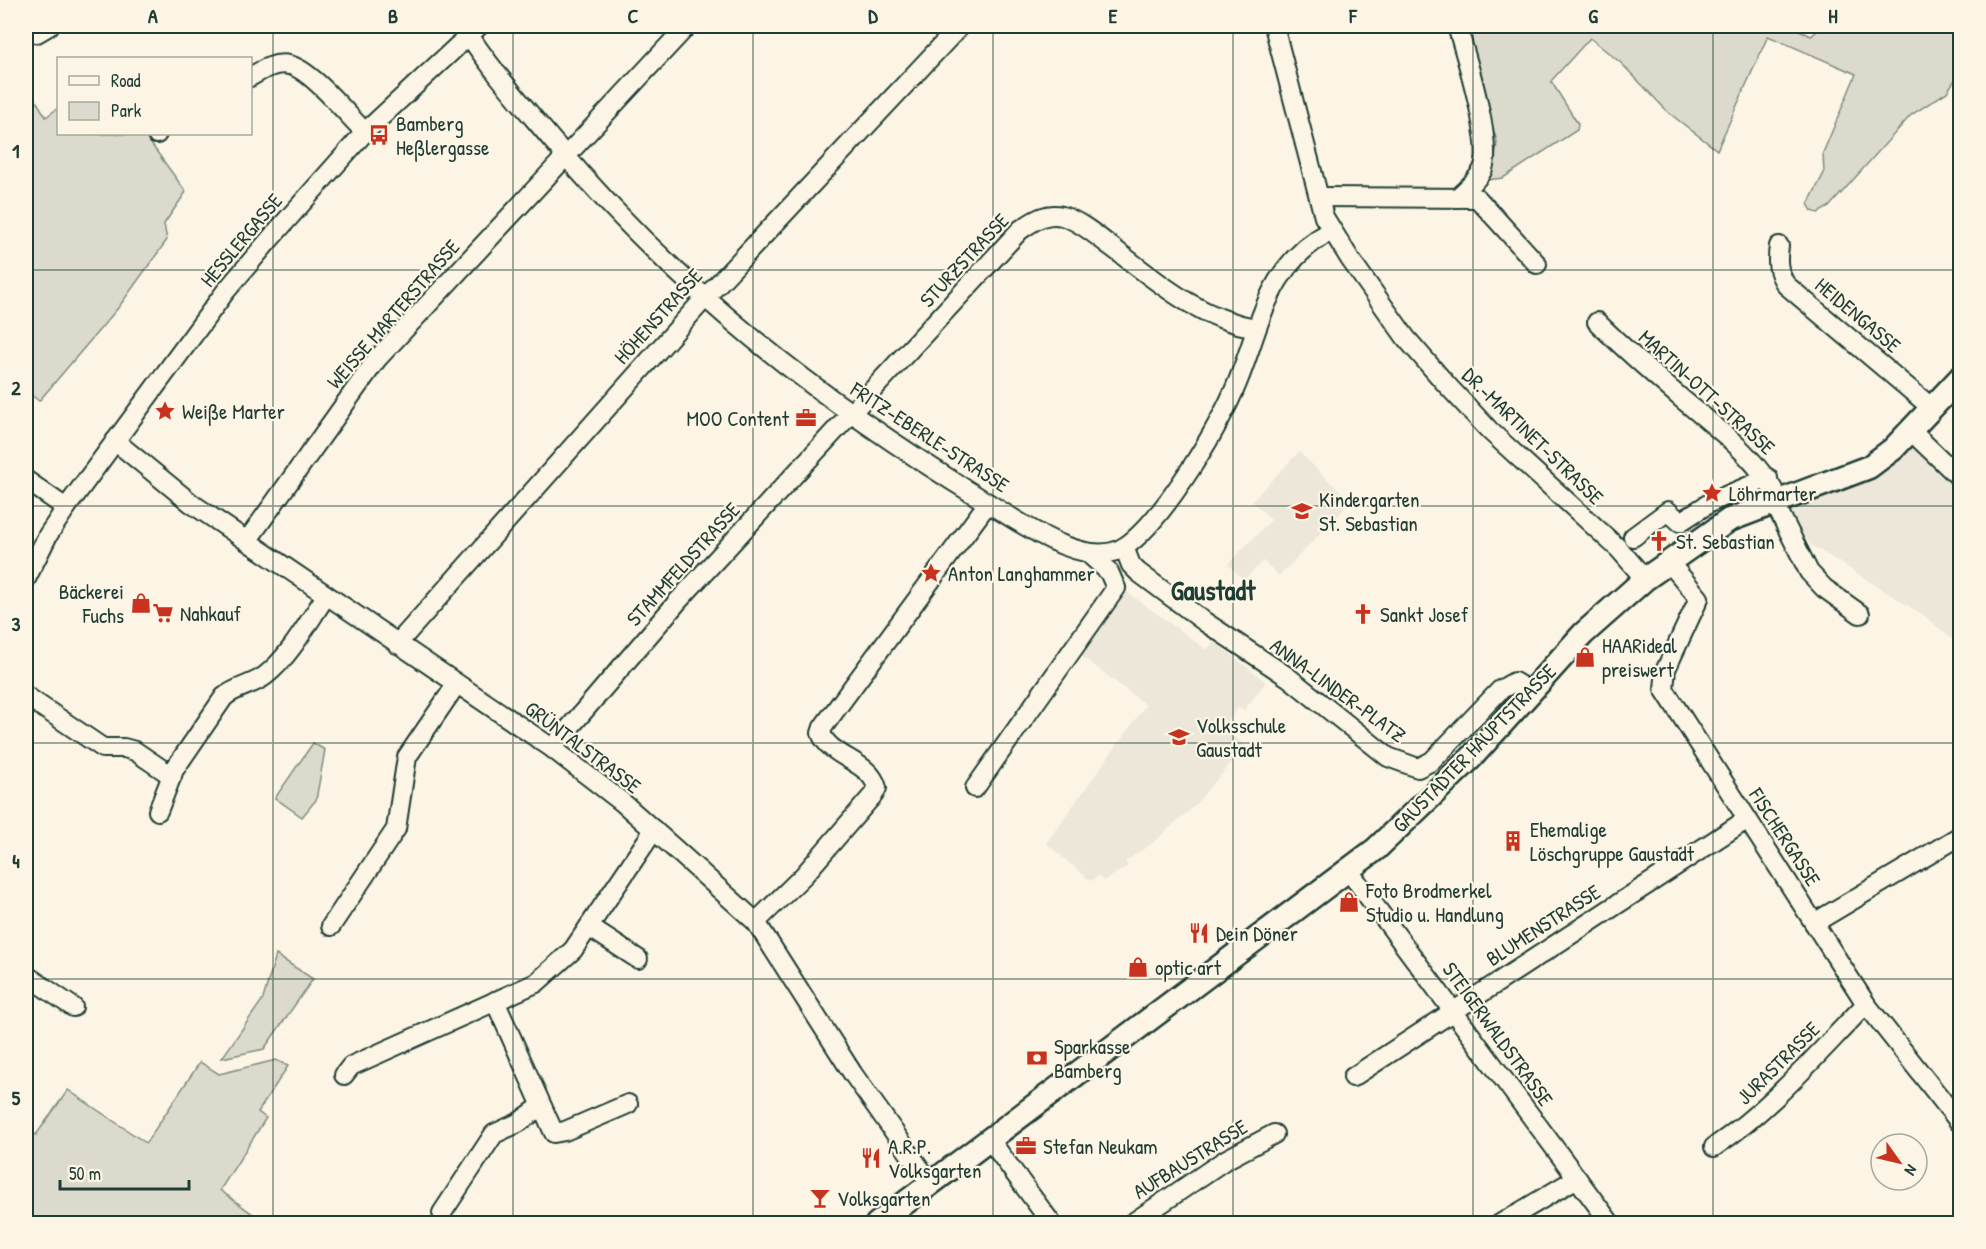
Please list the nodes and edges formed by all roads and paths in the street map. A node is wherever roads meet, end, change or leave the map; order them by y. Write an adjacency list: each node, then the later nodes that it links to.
1 (687, 26): 8 (street, WEISSE MARTERSTRASSE)
2 (960, 26): 14 (street, HÖHENSTRASSE)
3 (1274, 26): 9 (street, DR.-MARTINET-STRASSE)
4 (1457, 26): 10 (street)
5 (471, 28): 7 (street, HESSLERGASSE); 8 (street, FRITZ-EBERLE-STRASSE)
6 (252, 76): 7 (street)
7 (365, 132): 21 (street, HESSLERGASSE)
8 (567, 158): 14 (street, FRITZ-EBERLE-STRASSE); 29 (street, WEISSE MARTERSTRASSE)
9 (1319, 197): 10 (street); 11 (street, DR.-MARTINET-STRASSE)
10 (1457, 198): 13 (street)
11 (1331, 231): 16 (street); 35 (street, DR.-MARTINET-STRASSE)
12 (1779, 246): 18 (street, HEIDENGASSE)
13 (1537, 264)
14 (704, 299): 19 (street, FRITZ-EBERLE-STRASSE); 39 (street, HÖHENSTRASSE)
15 (1597, 322): 22 (street, MARTIN-OTT-STRASSE)
16 (1256, 328): 19 (street, STURZSTRASSE); 30 (street)
17 (1960, 378): 18 (street, GAUSTADTER HAUPTSTRASSE)
18 (1932, 408): 20 (street, GAUSTADTER HAUPTSTRASSE)
19 (852, 414): 26 (street, FRITZ-EBERLE-STRASSE); 43 (street, STAMMFELDSTRASSE)
20 (1911, 431): 23 (street); 25 (street, GAUSTADTER HAUPTSTRASSE)
21 (115, 441): 27 (street, HESSLERGASSE); 29 (street, GRÜNTALSTRASSE)
22 (1768, 478): 25 (street, MARTIN-OTT-STRASSE); 28 (street)
23 (1960, 478)
24 (26, 480): 27 (street)
25 (1777, 501): 32 (street, GAUSTADTER HAUPTSTRASSE); 38 (street, MARTIN-OTT-STRASSE)
26 (988, 503): 31 (street, FRITZ-EBERLE-STRASSE); 51 (street)
27 (66, 508): 34 (street, HESSLERGASSE)
28 (1633, 537)
29 (247, 542): 37 (street, GRÜNTALSTRASSE)
30 (1124, 547): 31 (street, FRITZ-EBERLE-STRASSE); 33 (street)
31 (1088, 553): 36 (street)
32 (1668, 561): 35 (street, GAUSTADTER HAUPTSTRASSE); 47 (street, FISCHERGASSE)
33 (1131, 565): 36 (street); 41 (street, ANNA-LINDER-PLATZ)
34 (26, 579)
35 (1645, 579): 41 (street, GAUSTADTER HAUPTSTRASSE)
36 (1116, 588): 45 (street)
37 (326, 596): 39 (street, GRÜNTALSTRASSE); 44 (street)
38 (1860, 614)
39 (396, 644): 40 (street, GRÜNTALSTRASSE)
40 (456, 685): 43 (street, GRÜNTALSTRASSE); 53 (street)
41 (1529, 691): 50 (street, GAUSTADTER HAUPTSTRASSE)
42 (26, 696): 44 (street)
43 (552, 748): 48 (street, GRÜNTALSTRASSE)
44 (172, 776): 46 (street)
45 (975, 788)
46 (158, 811)
47 (1746, 820): 52 (street, FISCHERGASSE); 60 (street, BLUMENSTRASSE)
48 (654, 830): 51 (street, GRÜNTALSTRASSE); 54 (street)
49 (1960, 836): 52 (street)
50 (1349, 871): 60 (street, STEIGERWALDSTRASSE); 67 (street, GAUSTADTER HAUPTSTRASSE)
51 (756, 922): 70 (street, GRÜNTALSTRASSE)
52 (1814, 923): 58 (street, FISCHERGASSE)
53 (331, 926)
54 (589, 927): 55 (street); 57 (street)
55 (638, 959)
56 (26, 975): 59 (street)
57 (495, 1001): 61 (street); 64 (street)
58 (1866, 1004): 65 (street, FISCHERGASSE); 68 (street, JURASTRASSE)
59 (73, 1007)
60 (1454, 1010): 62 (street); 69 (street, STEIGERWALDSTRASSE)
61 (344, 1075)
62 (1353, 1077)
63 (628, 1104): 64 (street)
64 (540, 1107): 71 (street)
65 (1960, 1123)
66 (1274, 1134): 74 (street, AUFBAUSTRASSE)
67 (990, 1140): 70 (street, GAUSTADTER HAUPTSTRASSE); 73 (street)
68 (1714, 1147)
69 (1576, 1178): 75 (street); 76 (street, STEIGERWALDSTRASSE)
70 (931, 1184): 72 (street, GAUSTADTER HAUPTSTRASSE)
71 (442, 1213)
72 (877, 1224)
73 (1052, 1224)
74 (1131, 1224)
75 (1500, 1224)
76 (1611, 1224)

